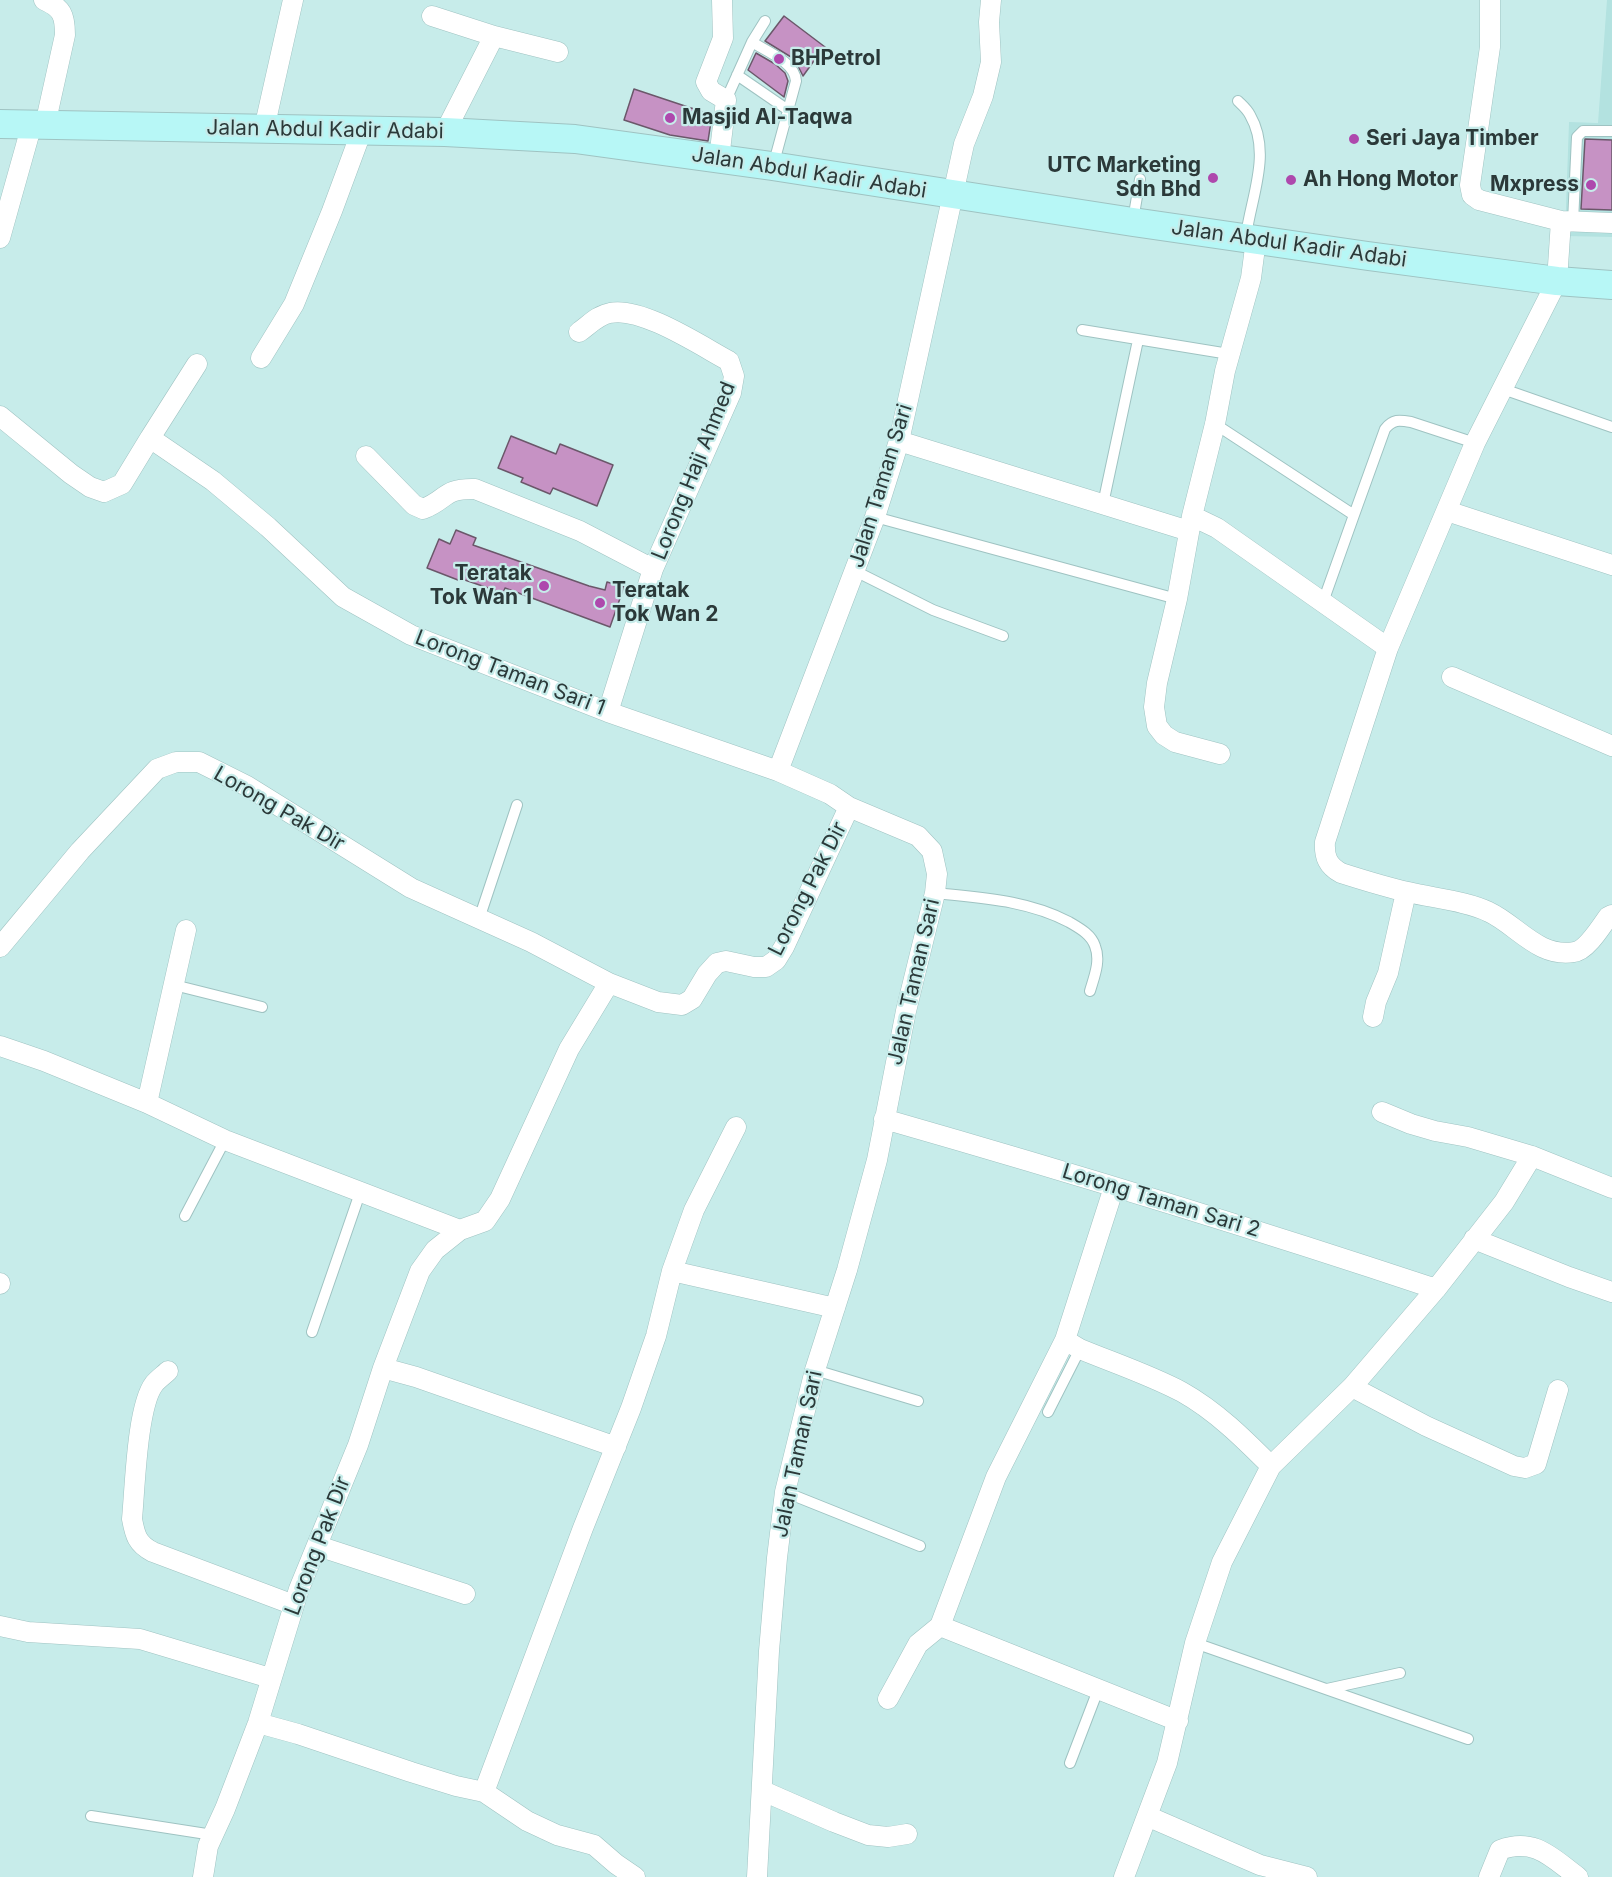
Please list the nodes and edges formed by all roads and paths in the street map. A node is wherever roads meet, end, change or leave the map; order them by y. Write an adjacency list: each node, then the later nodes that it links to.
1 (44, 0): 16 (street)
2 (293, 0): 17 (street)
3 (722, 0): 12 (street)
4 (991, 0): 24 (street, Jalan Taman Sari)
5 (1490, 0): 26 (street)
6 (432, 16): 8 (street)
7 (765, 21): 9 (lane)
8 (494, 36): 10 (street); 20 (street)
9 (752, 42): 11 (lane); 14 (lane)
10 (558, 51)
11 (737, 75): 12 (lane); 14 (lane)
12 (726, 100): 21 (street)
13 (1238, 101): 29 (lane)
14 (788, 110): 22 (lane)
15 (0, 124): 16 (main road, Jalan Abdul Kadir Adabi)
16 (38, 125): 17 (main road, Jalan Abdul Kadir Adabi); 28 (street)
17 (264, 129): 18 (main road, Jalan Abdul Kadir Adabi)
18 (362, 130): 20 (main road, Jalan Abdul Kadir Adabi); 36 (street)
19 (1612, 131): 26 (lane)
20 (445, 132): 21 (main road, Jalan Abdul Kadir Adabi)
21 (718, 159): 22 (main road, Jalan Abdul Kadir Adabi)
22 (772, 166): 24 (main road, Jalan Abdul Kadir Adabi)
23 (1140, 179): 25 (lane)
24 (952, 195): 25 (main road, Jalan Abdul Kadir Adabi); 43 (street, Jalan Taman Sari)
25 (1133, 222): 29 (main road, Jalan Abdul Kadir Adabi)
26 (1567, 222): 27 (street); 30 (street)
27 (1612, 223)
28 (0, 238)
29 (1251, 239): 30 (main road, Jalan Abdul Kadir Adabi); 35 (street)
30 (1557, 281): 31 (main road, Jalan Abdul Kadir Adabi); 38 (street)
31 (1612, 285)
32 (1082, 330): 34 (lane)
33 (579, 332): 52 (street, Lorong Haji Ahmed)
34 (1138, 340): 35 (lane); 46 (lane)
35 (1229, 354): 40 (street)
36 (261, 358)
37 (197, 364): 42 (street)
38 (1503, 389): 41 (lane); 44 (street)
39 (2, 424): 42 (street)
40 (1215, 424): 48 (lane); 50 (street)
41 (1612, 427)
42 (150, 438): 59 (street, Lorong Taman Sari 1)
43 (899, 441): 46 (street); 49 (street, Jalan Taman Sari)
44 (1475, 443): 47 (street); 48 (lane)
45 (366, 456): 52 (street, Lorong Haji Ahmed)
46 (1103, 504): 50 (street)
47 (1448, 511): 51 (street); 57 (street)
48 (1354, 515): 55 (lane)
49 (875, 517): 53 (street, Jalan Taman Sari); 54 (lane)
50 (1191, 524): 54 (street); 55 (street)
51 (1612, 565)
52 (653, 569): 59 (street, Lorong Haji Ahmed)
53 (855, 571): 56 (lane); 62 (street, Jalan Taman Sari)
54 (1177, 599): 61 (street)
55 (1323, 602): 57 (street)
56 (1003, 636)
57 (1388, 648): 65 (street)
58 (1452, 677): 60 (street)
59 (608, 712): 62 (street, Lorong Taman Sari 1)
60 (1612, 746)
61 (1220, 754)
62 (778, 771): 64 (street, Jalan Taman Sari)
63 (517, 805): 68 (lane)
64 (849, 807): 66 (street, Jalan Taman Sari); 71 (street, Lorong Pak Dir)
65 (1406, 892): 67 (street); 75 (street)
66 (935, 893): 73 (lane); 79 (street, Jalan Taman Sari)
67 (1612, 915)
68 (479, 919): 70 (street, Lorong Pak Dir); 71 (street, Lorong Pak Dir)
69 (186, 930): 72 (street)
70 (0, 947)
71 (609, 983): 87 (street, Lorong Pak Dir)
72 (174, 985): 74 (lane); 77 (street)
73 (1090, 991)
74 (262, 1007)
75 (1373, 1017)
76 (0, 1046): 77 (street)
77 (147, 1103): 81 (street)
78 (1382, 1112): 82 (street)
79 (884, 1119): 83 (street, Lorong Taman Sari 2); 92 (street, Jalan Taman Sari)
80 (736, 1127): 89 (street)
81 (225, 1140): 85 (street); 86 (lane)
82 (1532, 1156): 84 (street); 88 (street)
83 (1114, 1187): 90 (street, Lorong Taman Sari 2); 94 (street)
84 (1612, 1188)
85 (360, 1193): 87 (street); 93 (lane)
86 (185, 1216)
87 (460, 1230): 95 (street, Lorong Pak Dir)
88 (1474, 1239): 90 (street); 91 (street)
89 (672, 1271): 92 (street); 102 (street)
90 (1436, 1289): 98 (street)
91 (1612, 1292)
92 (835, 1308): 96 (street, Jalan Taman Sari)
93 (312, 1332)
94 (1072, 1344): 101 (lane); 103 (street); 110 (street)
95 (383, 1368): 102 (street); 105 (street, Lorong Pak Dir)
96 (815, 1370): 100 (lane); 104 (street, Jalan Taman Sari)
97 (168, 1371): 108 (street)
98 (1352, 1387): 99 (street); 103 (street)
99 (1558, 1390)
100 (918, 1401)
101 (1048, 1412)
102 (616, 1447): 122 (street)
103 (1271, 1466): 111 (street)
104 (785, 1492): 106 (lane); 121 (street, Jalan Taman Sari)
105 (318, 1546): 107 (street); 108 (street, Lorong Pak Dir)
106 (920, 1546)
107 (465, 1594)
108 (294, 1605): 113 (street, Lorong Pak Dir)
109 (0, 1626): 113 (street)
110 (940, 1626): 114 (street); 116 (street)
111 (1195, 1643): 115 (lane); 117 (street)
112 (1400, 1673): 115 (lane)
113 (270, 1678): 118 (street, Lorong Pak Dir)
114 (1098, 1689): 117 (street); 120 (lane)
115 (1327, 1689): 119 (lane)
116 (888, 1699)
117 (1178, 1721): 124 (street)
118 (258, 1723): 122 (street); 126 (street, Lorong Pak Dir)
119 (1467, 1739)
120 (1070, 1763)
121 (763, 1791): 125 (street); 129 (street, Jalan Taman Sari)
122 (484, 1792): 128 (street)
123 (91, 1816): 126 (lane)
124 (1147, 1816): 130 (street); 131 (street)
125 (907, 1834)
126 (213, 1835): 127 (street, Lorong Pak Dir)
127 (203, 1877)
128 (635, 1877)
129 (757, 1877)
130 (1125, 1877)
131 (1307, 1877)
132 (1489, 1877): 133 (street)
133 (1578, 1877)

